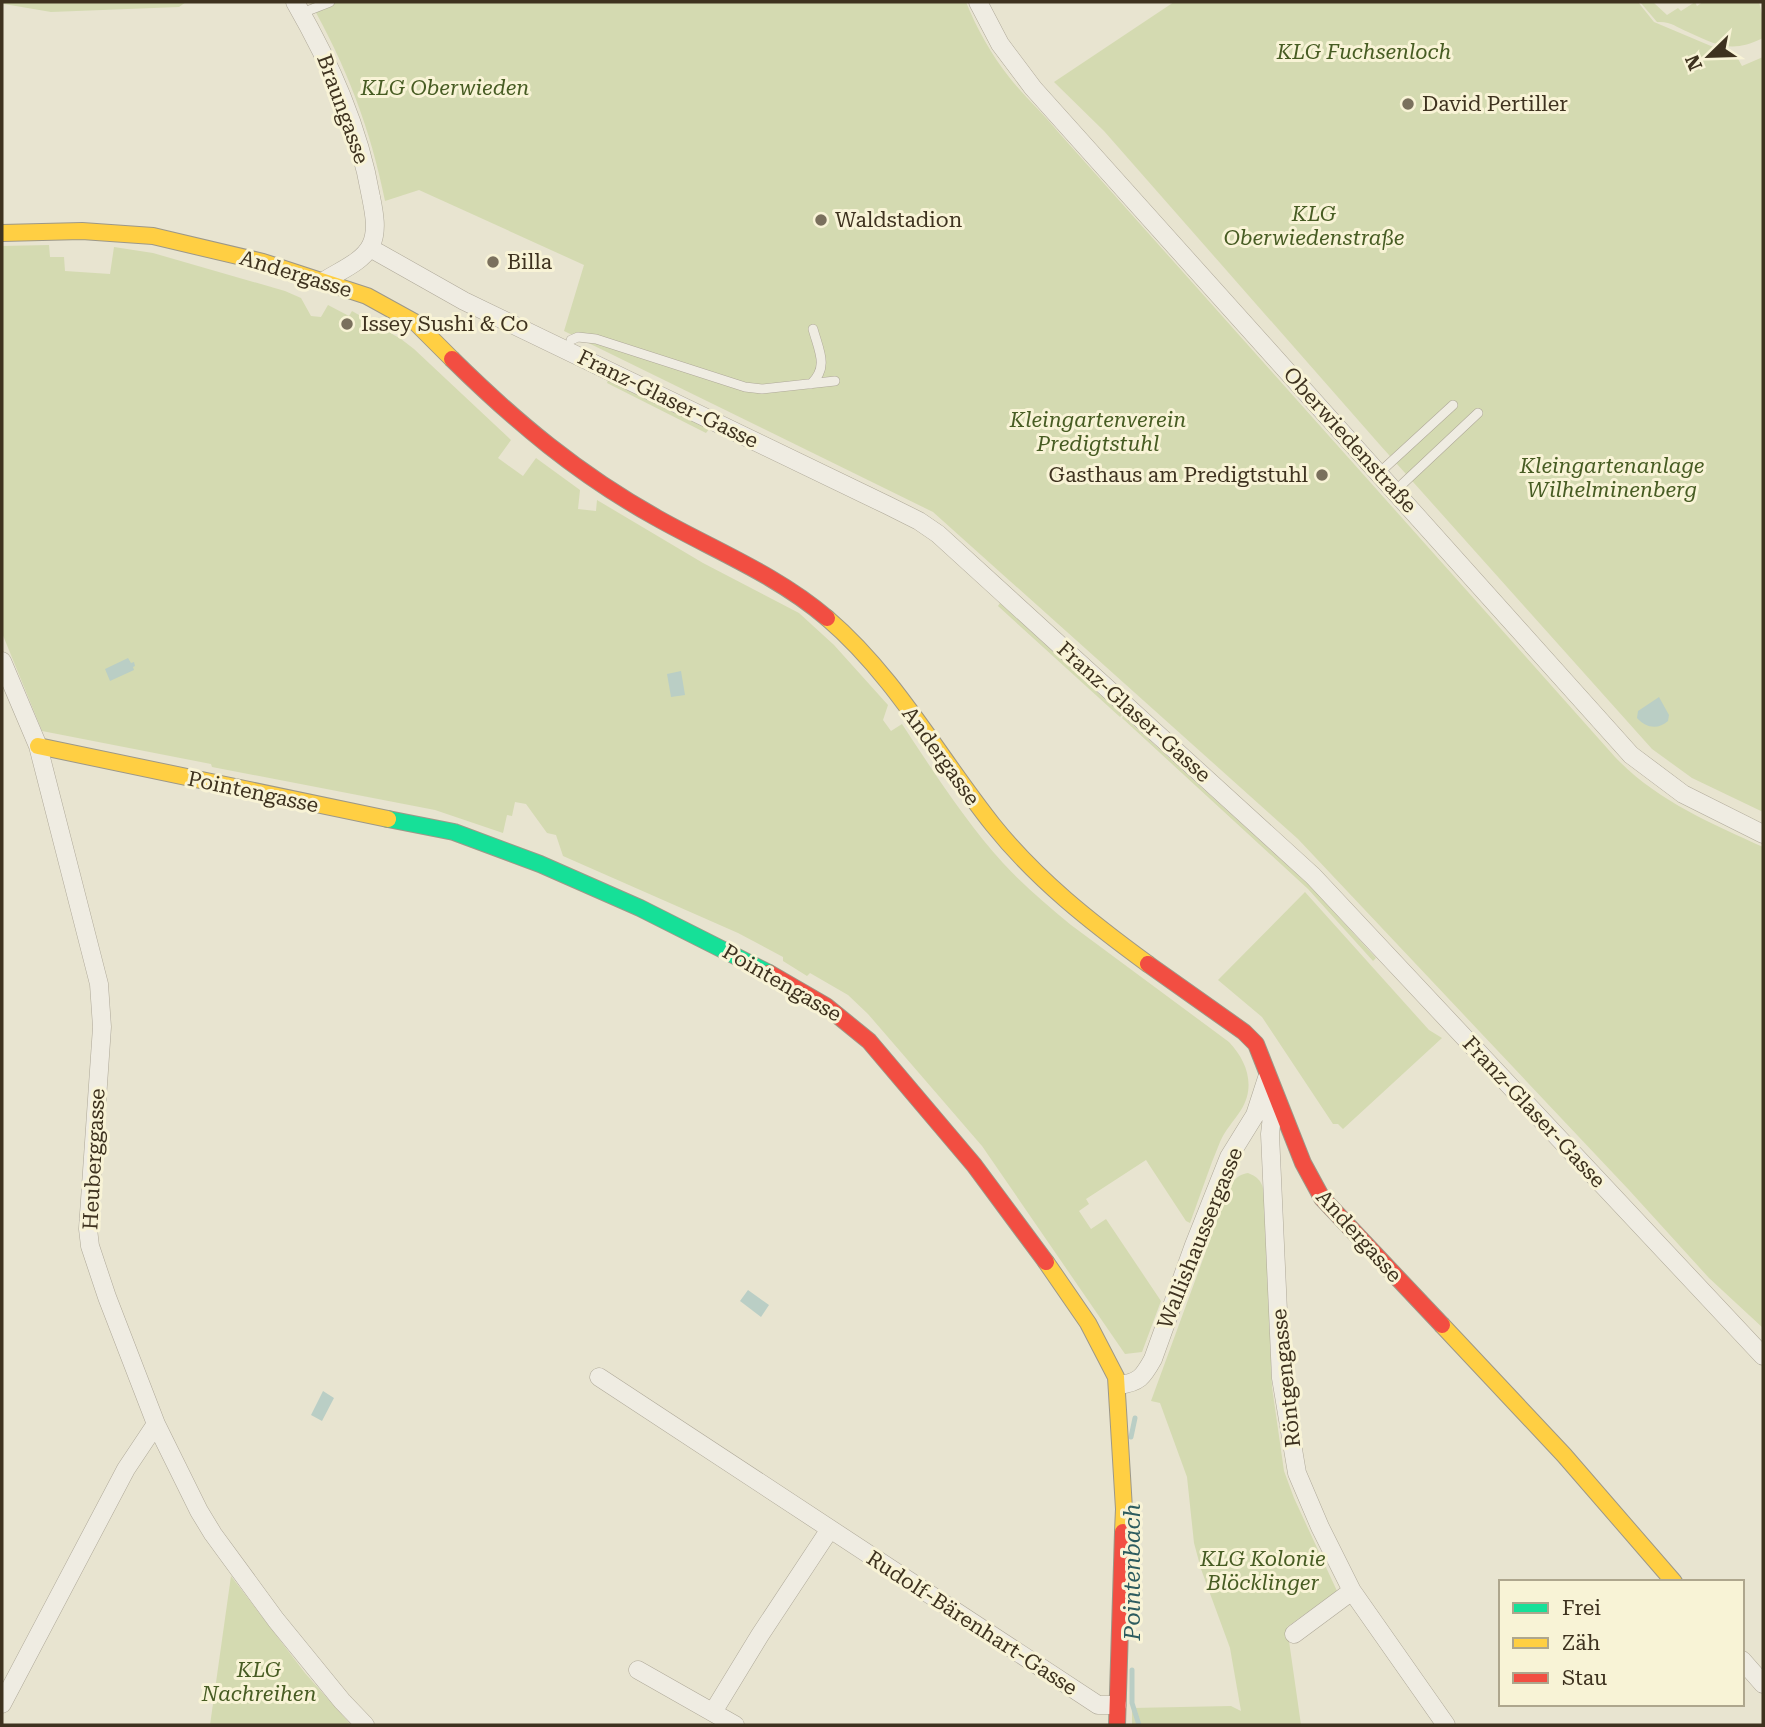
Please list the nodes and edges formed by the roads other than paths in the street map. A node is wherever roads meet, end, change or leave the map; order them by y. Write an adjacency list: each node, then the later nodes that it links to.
1 (330, 2): 3 (lane)
2 (978, 2): 13 (street, Oberwiedenstraße)
3 (298, 8): 5 (street, Braungasse)
4 (2, 233): 6 (street, Andergasse)
5 (370, 248): 6 (street); 19 (street, Franz-Glaser-Gasse)
6 (324, 281): 18 (street, Andergasse)
7 (813, 329): 10 (lane)
8 (572, 340): 10 (lane)
9 (835, 381): 10 (lane)
10 (811, 384)
11 (1453, 405): 13 (lane)
12 (1478, 413): 14 (lane)
13 (1379, 473): 14 (street, Oberwiedenstraße)
14 (1395, 491): 17 (street, Oberwiedenstraße)
15 (2, 661): 16 (street, Heuberggasse)
16 (37, 746): 21 (street, Pointengasse); 22 (street, Heuberggasse)
17 (1763, 834)
18 (1268, 1074): 21 (street, Wallishaussergasse); 24 (street, Andergasse); 25 (street, Röntgengasse)
19 (1763, 1356)
20 (599, 1377): 23 (street, Rudolf-Bärenhart-Gasse)
21 (1118, 1385): 31 (street, Pointengasse)
22 (156, 1424): 30 (street); 33 (street, Heuberggasse)
23 (831, 1530): 31 (street, Rudolf-Bärenhart-Gasse); 32 (street)
24 (1672, 1580)
25 (1352, 1591): 26 (street); 36 (street, Röntgengasse)
26 (1294, 1634)
27 (1744, 1662): 29 (street)
28 (638, 1670): 32 (street)
29 (1763, 1684)
30 (2, 1704)
31 (1117, 1705): 35 (street, Pointengasse)
32 (713, 1712): 34 (street)
33 (365, 1725)
34 (736, 1725)
35 (1116, 1725)
36 (1446, 1725)

